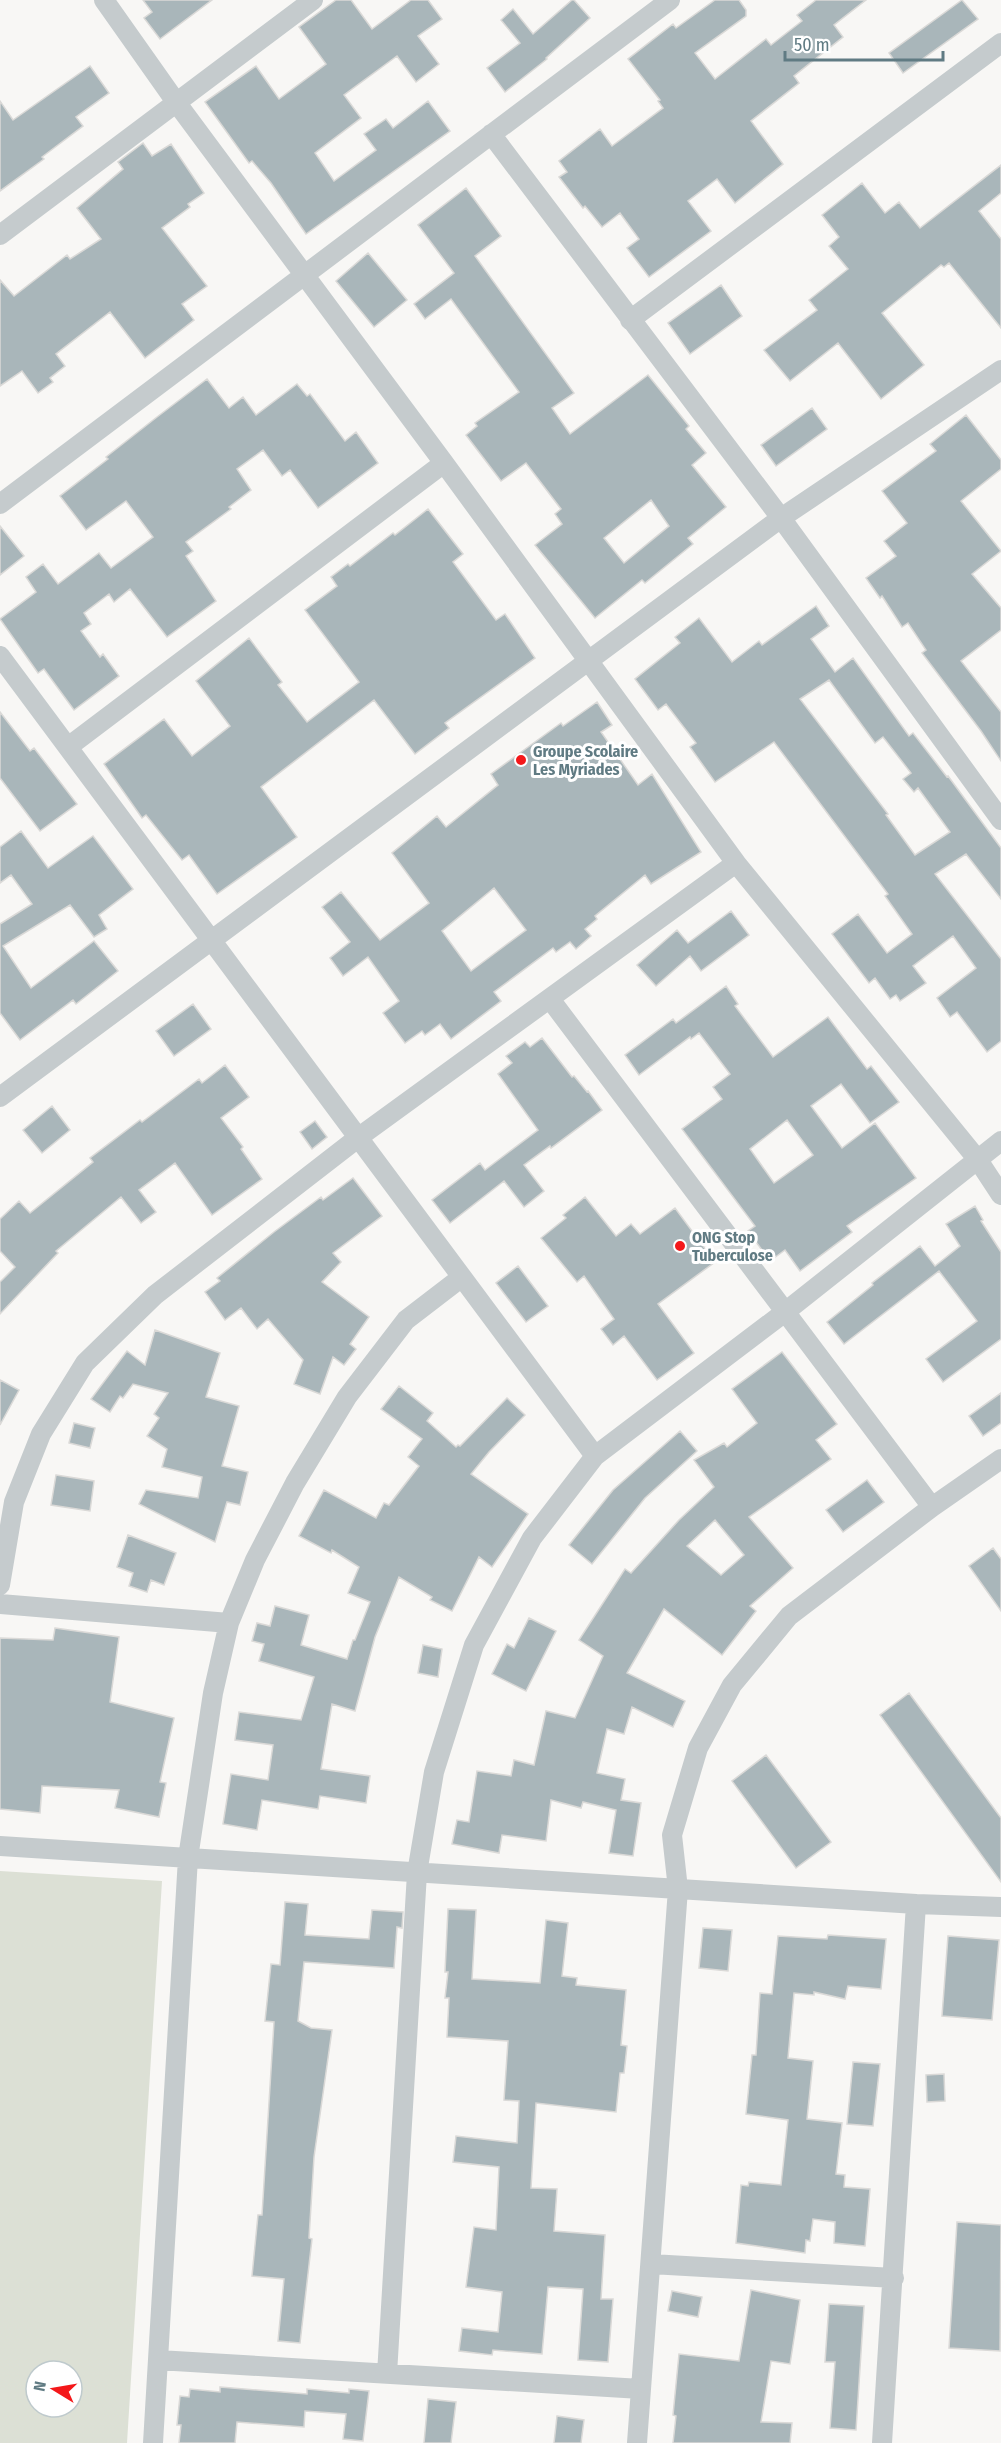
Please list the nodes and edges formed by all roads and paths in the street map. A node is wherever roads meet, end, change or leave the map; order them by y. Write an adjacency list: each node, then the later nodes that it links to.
1 (104, 0): 5 (street)
2 (313, 0): 5 (street)
3 (670, 0): 6 (street)
4 (1001, 43): 9 (street)
5 (176, 102): 7 (street); 8 (street)
6 (491, 134): 8 (street); 9 (street)
7 (0, 236)
8 (305, 275): 11 (street); 12 (street)
9 (630, 320): 13 (street)
10 (997, 381): 13 (street)
11 (444, 463): 15 (street); 16 (street)
12 (0, 504)
13 (781, 518): 15 (street); 17 (street)
14 (0, 656): 16 (street)
15 (588, 659): 18 (street); 19 (street)
16 (68, 747): 19 (street)
17 (1001, 820)
18 (736, 863): 20 (street); 24 (street)
19 (210, 939): 21 (street); 22 (street)
20 (550, 999): 22 (street); 27 (street)
21 (3, 1088)
22 (359, 1137): 26 (street); 31 (street)
23 (1001, 1141): 24 (street)
24 (978, 1160): 25 (street); 27 (street)
25 (1001, 1195)
26 (462, 1277): 28 (street); 33 (street)
27 (785, 1312): 28 (street); 30 (street)
28 (595, 1456): 36 (street)
29 (1001, 1459): 30 (street)
30 (932, 1507): 37 (street)
31 (0, 1585)
32 (0, 1604): 33 (street)
33 (229, 1623): 35 (street)
34 (0, 1846): 35 (street)
35 (188, 1858): 36 (street); 42 (street)
36 (417, 1873): 37 (street); 43 (street)
37 (678, 1889): 38 (street); 40 (street)
38 (916, 1904): 39 (street); 41 (street)
39 (1001, 1907)
40 (651, 2264): 41 (street); 44 (street)
41 (894, 2278): 47 (street)
42 (158, 2360): 43 (street); 45 (street)
43 (387, 2374): 44 (street)
44 (641, 2389): 46 (street)
45 (153, 2443)
46 (637, 2443)
47 (882, 2443)

